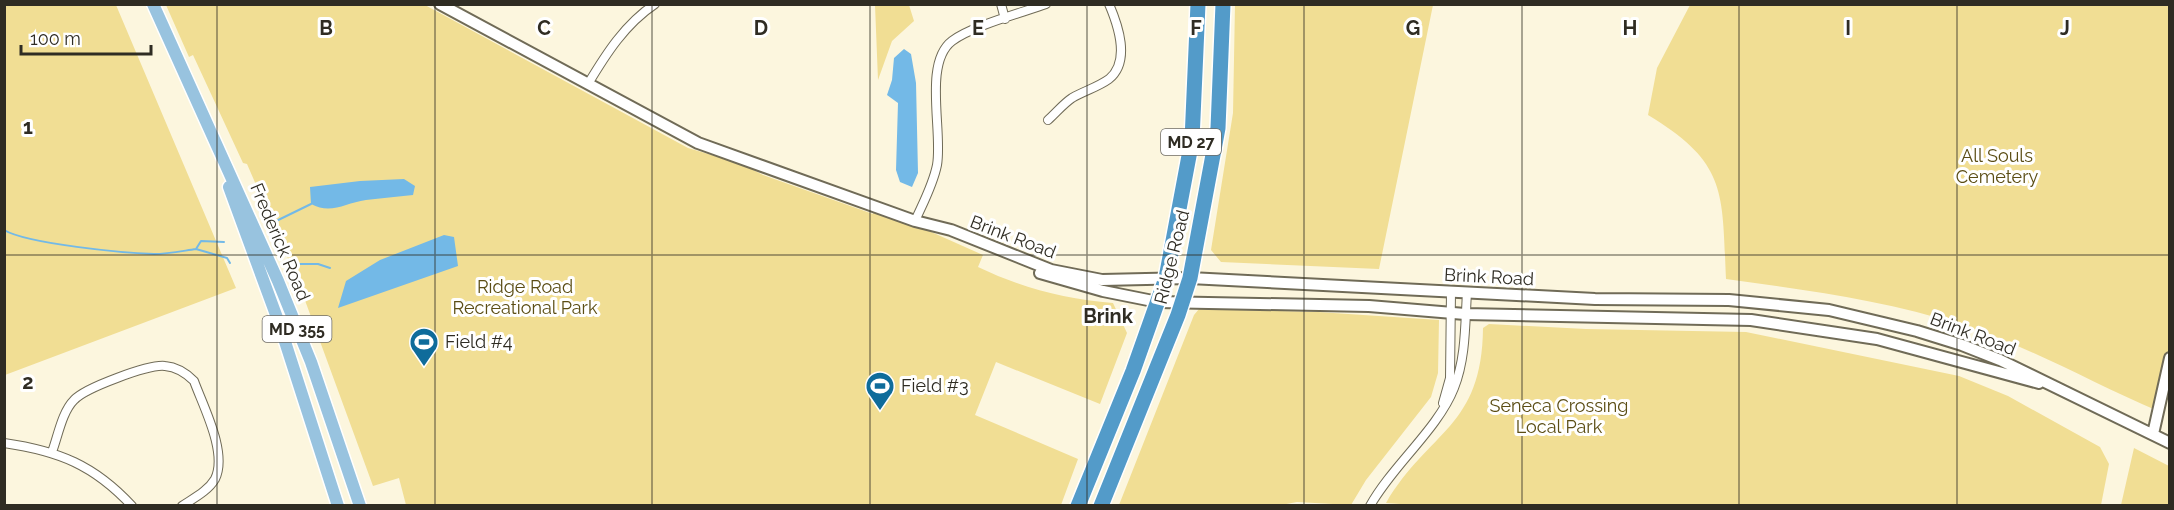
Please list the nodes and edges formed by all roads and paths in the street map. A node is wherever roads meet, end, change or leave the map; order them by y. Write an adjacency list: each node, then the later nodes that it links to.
1 (153, 4): 12 (main road, Frederick Road / MD 355)
2 (440, 4): 10 (main road, Brink Road)
3 (655, 4): 10 (street)
4 (1001, 4): 9 (street)
5 (1046, 4): 9 (street)
6 (1109, 4): 11 (street)
7 (1198, 4): 14 (highway, Ridge Road / MD 27)
8 (1223, 4): 15 (highway, Ridge Road / MD 27)
9 (1005, 19): 13 (street)
10 (588, 84): 13 (main road, Brink Road)
11 (1048, 120)
12 (224, 166): 31 (main road, Frederick Road / MD 355); 32 (main road, Frederick Road / MD 355)
13 (915, 221): 14 (main road, Brink Road); 18 (main road, Brink Road)
14 (1166, 278): 15 (main road, Brink Road); 18 (highway, Ridge Road / MD 27)
15 (1190, 278): 16 (main road, Brink Road); 19 (highway, Ridge Road / MD 27)
16 (1451, 291): 17 (main road, Brink Road); 20 (street)
17 (1467, 292): 21 (street); 23 (main road, Brink Road)
18 (1158, 302): 19 (main road, Brink Road); 33 (highway, Ridge Road / MD 27)
19 (1183, 302): 20 (main road, Brink Road); 34 (highway, Ridge Road / MD 27)
20 (1451, 313): 21 (main road, Brink Road); 24 (street)
21 (1465, 314): 23 (main road, Brink Road); 24 (street)
22 (2169, 358): 25 (main road)
23 (2057, 388): 25 (main road, Brink Road)
24 (1440, 413): 35 (street)
25 (2153, 434): 27 (main road, Brink Road)
26 (4, 443): 28 (street)
27 (2169, 443)
28 (52, 452): 29 (street); 30 (street)
29 (132, 506)
30 (182, 506)
31 (338, 506)
32 (360, 506)
33 (1078, 506)
34 (1101, 506)
35 (1370, 506)

